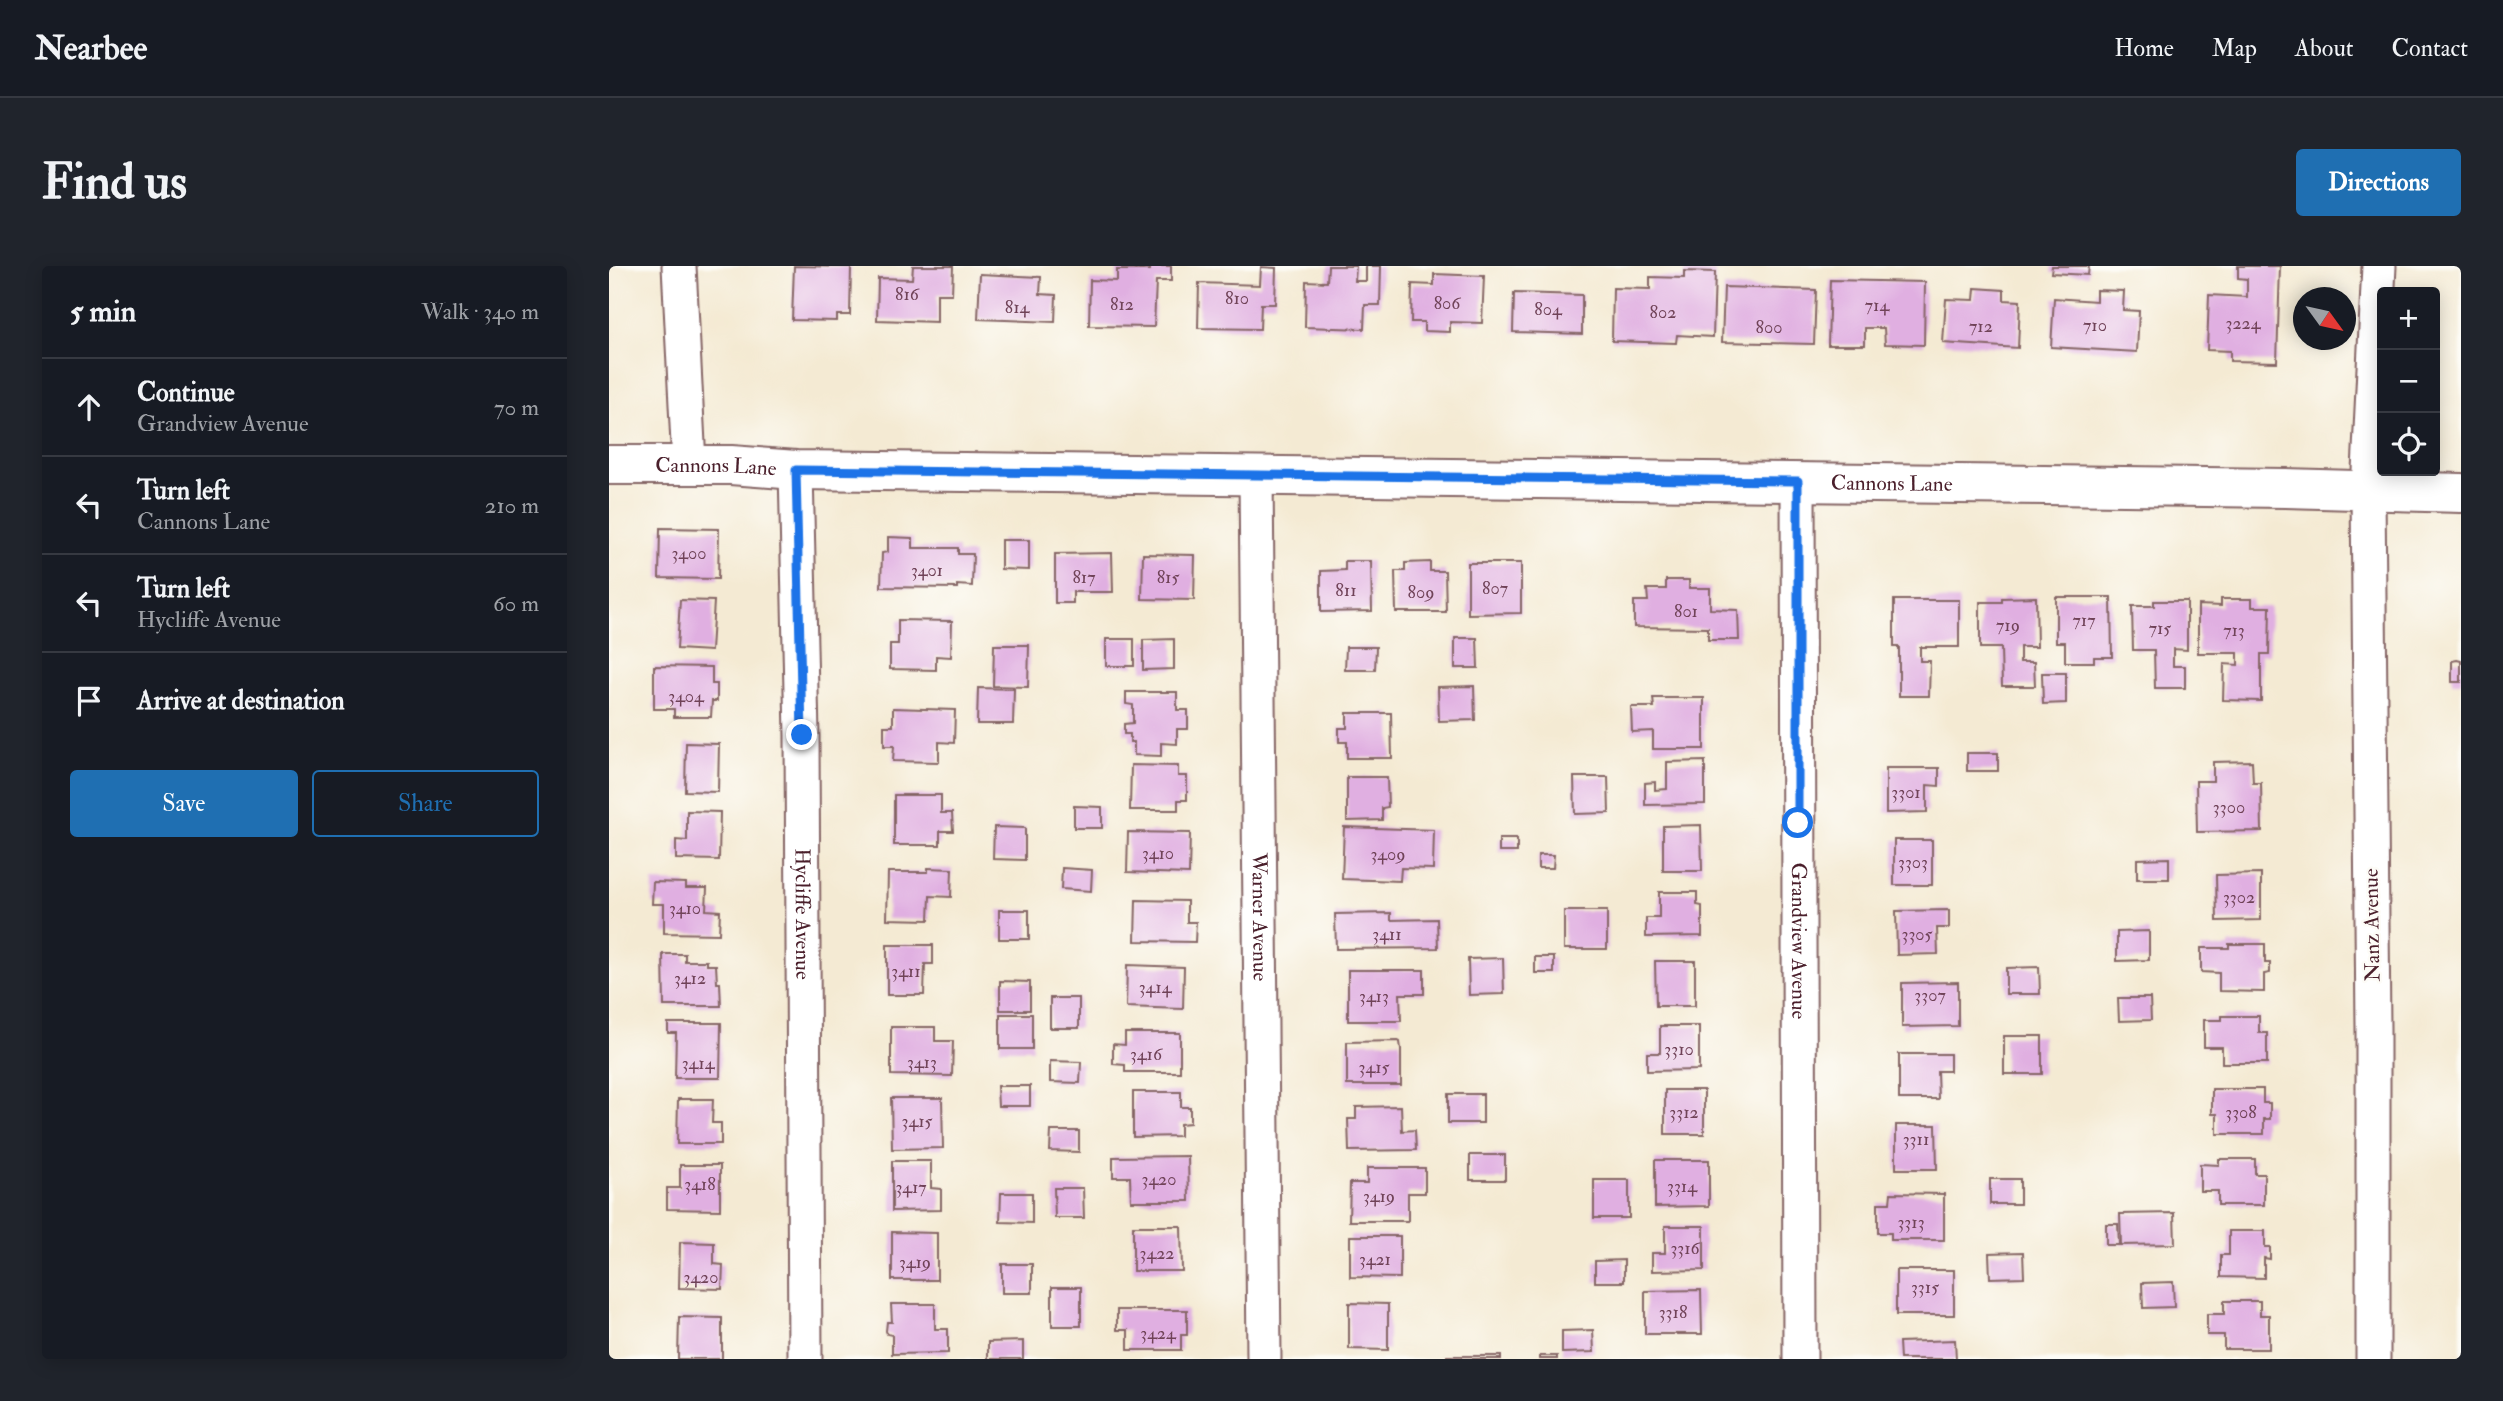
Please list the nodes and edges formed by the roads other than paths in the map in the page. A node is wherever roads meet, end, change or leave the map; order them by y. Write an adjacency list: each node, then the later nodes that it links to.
1 (679, 266): 3 (street)
2 (2379, 266): 8 (street, Nanz Avenue)
3 (689, 464): 4 (main road, Cannons Lane); 5 (main road, Cannons Lane)
4 (609, 466)
5 (796, 470): 6 (main road, Cannons Lane); 10 (street, Hycliffe Avenue)
6 (1256, 474): 7 (main road, Cannons Lane); 11 (street, Warner Avenue)
7 (1798, 481): 8 (main road, Cannons Lane); 12 (street, Grandview Avenue)
8 (2368, 491): 9 (main road, Cannons Lane); 13 (street, Nanz Avenue)
9 (2461, 493)
10 (805, 1359)
11 (1264, 1359)
12 (1800, 1359)
13 (2373, 1359)

